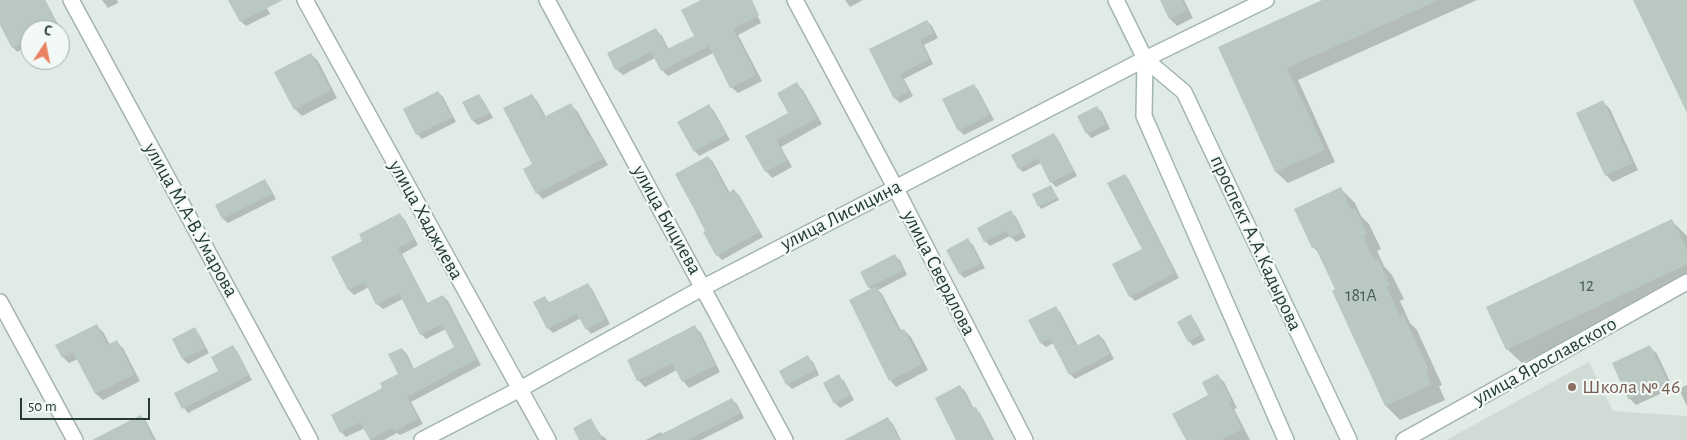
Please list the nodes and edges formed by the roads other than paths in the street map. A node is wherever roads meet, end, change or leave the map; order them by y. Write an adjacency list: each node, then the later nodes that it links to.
1 (71, 0): 14 (street, улица М.А-В.Умарова)
2 (305, 0): 12 (street, улица Хаджиева)
3 (547, 0): 10 (street, улица Бициева)
4 (796, 0): 8 (street, улица Свердлова)
5 (1116, 0): 7 (street, проспект А.А.Кадырова)
6 (1266, 0): 7 (street, улица Лисицина)
7 (1145, 59): 8 (street, улица Лисицина); 19 (street, проспект А.А.Кадырова); 20 (street, проспект А.А.Кадырова)
8 (895, 187): 10 (street, улица Лисицина); 18 (street, улица Свердлова)
9 (1687, 282): 21 (street, улица Ярославского)
10 (704, 286): 12 (street, улица Лисицина); 17 (street, улица Бициева)
11 (0, 302): 13 (street)
12 (520, 389): 15 (street, улица Лисицина); 16 (street, улица Хаджиева)
13 (75, 440)
14 (310, 440)
15 (422, 440)
16 (548, 440)
17 (786, 440)
18 (1026, 440)
19 (1286, 440)
20 (1349, 440)
21 (1404, 440)

